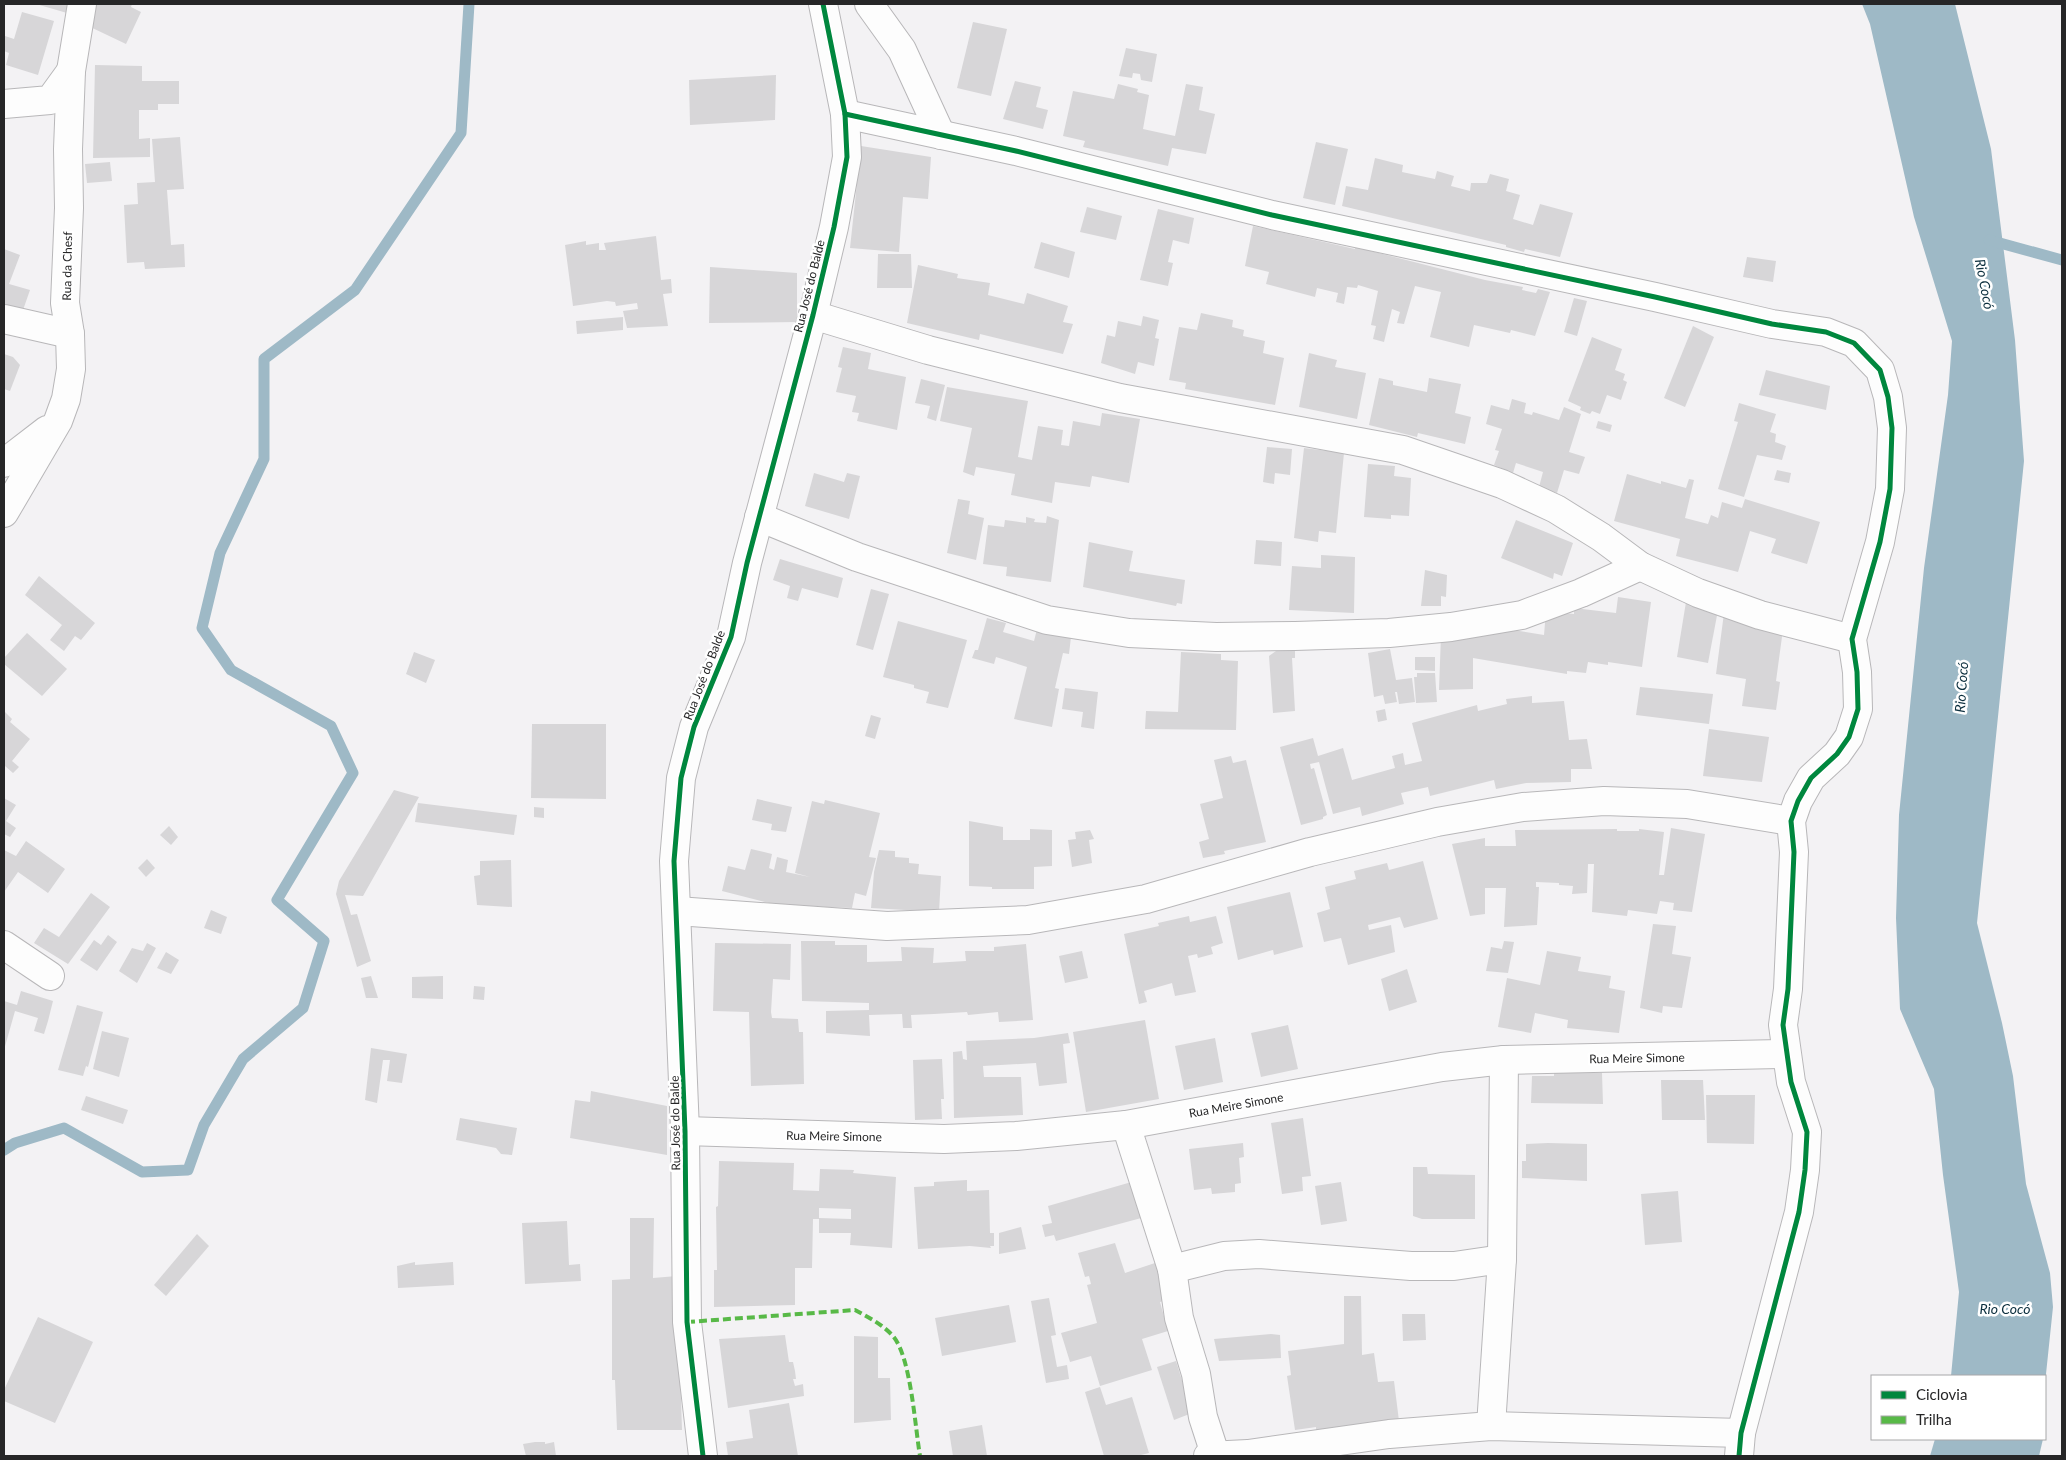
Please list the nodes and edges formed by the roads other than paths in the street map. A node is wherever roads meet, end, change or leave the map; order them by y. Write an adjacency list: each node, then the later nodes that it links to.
1 (82, 4): 4 (street, Rua da Chesf)
2 (823, 4): 6 (street, Rua José do Balde)
3 (869, 4): 7 (street)
4 (71, 71): 5 (street); 10 (street, Rua da Chesf)
5 (4, 104)
6 (845, 114): 7 (street); 8 (street, Rua José do Balde)
7 (941, 135): 16 (street)
8 (813, 315): 14 (street, Rua José do Balde); 15 (street)
9 (4, 319): 10 (street)
10 (70, 334): 11 (street, Rua da Chesf)
11 (58, 421): 12 (street); 13 (street, Rua da Chesf)
12 (4, 463)
13 (4, 513)
14 (759, 517): 15 (street); 18 (street, Rua José do Balde)
15 (1640, 566): 16 (street)
16 (1852, 639): 17 (street)
17 (1791, 821): 18 (street); 21 (street)
18 (677, 911): 24 (street, Rua José do Balde)
19 (4, 945): 20 (street)
20 (50, 976)
21 (1785, 1054): 22 (street, Rua Meire Simone); 28 (street)
22 (1504, 1060): 23 (street, Rua Meire Simone); 25 (street)
23 (1126, 1124): 24 (street, Rua Meire Simone); 26 (street)
24 (686, 1131): 30 (street, Rua José do Balde)
25 (1502, 1259): 26 (street); 27 (street)
26 (1172, 1269): 29 (street)
27 (1491, 1426): 28 (street); 29 (street)
28 (1740, 1445)
29 (1211, 1455)
30 (704, 1456)

